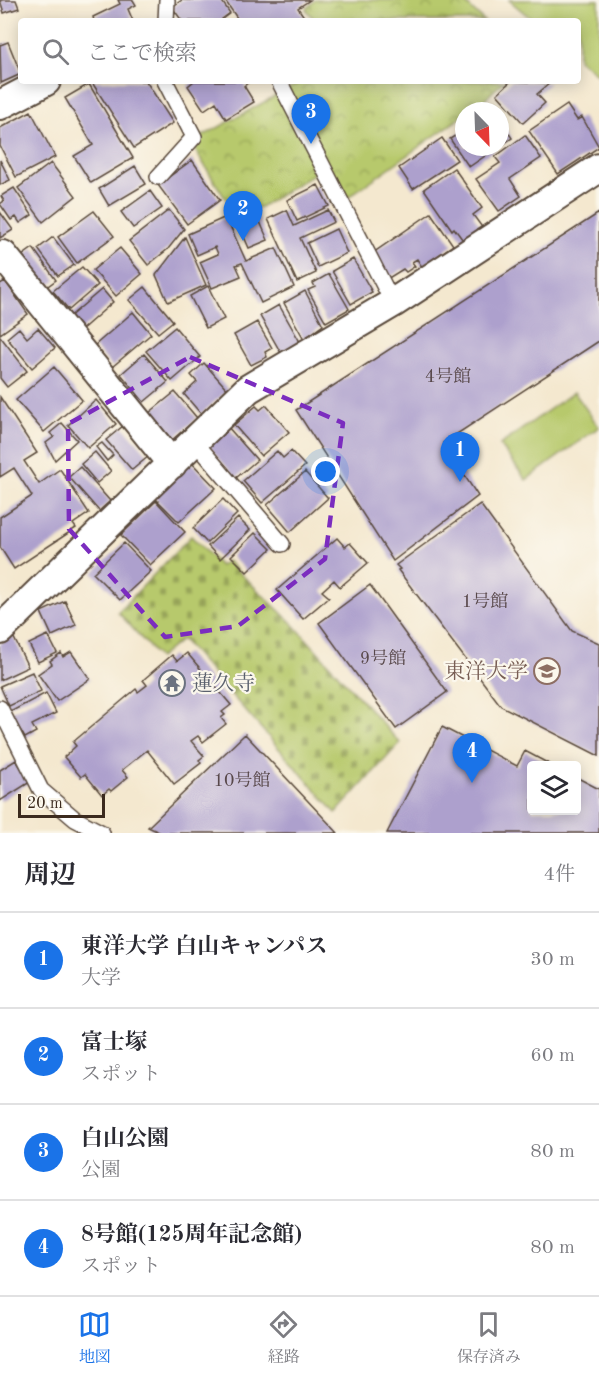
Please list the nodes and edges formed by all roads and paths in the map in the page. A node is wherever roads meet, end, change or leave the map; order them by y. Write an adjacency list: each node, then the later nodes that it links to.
1 (167, 0): 2 (lane)
2 (166, 18)
3 (40, 84): 6 (street)
4 (167, 84): 8 (lane)
5 (281, 84): 10 (lane)
6 (0, 105)
7 (599, 168): 10 (street)
8 (158, 177)
9 (0, 257): 12 (street)
10 (393, 303): 11 (street)
11 (195, 442): 12 (street); 13 (lane)
12 (172, 464): 14 (street)
13 (282, 544)
14 (0, 630)
15 (0, 708): 16 (lane)
16 (102, 833)

